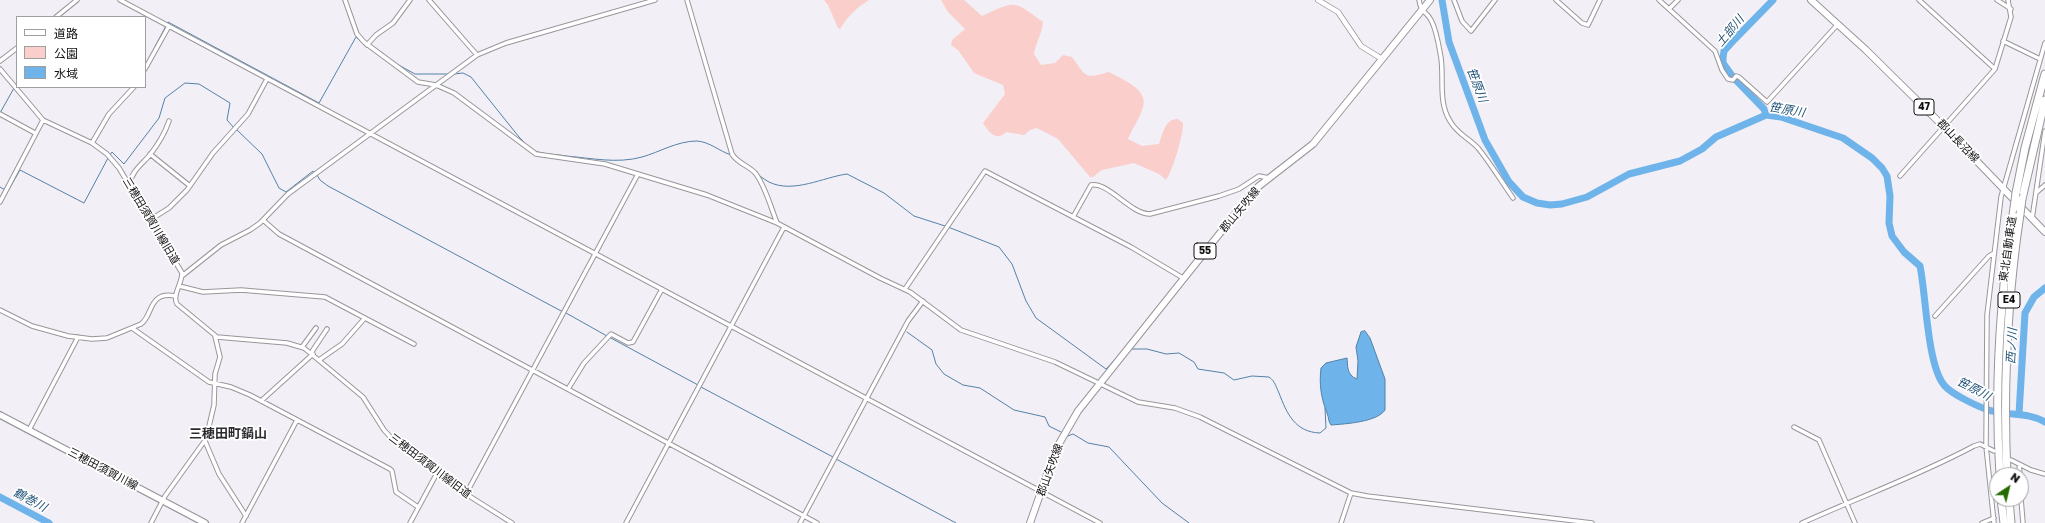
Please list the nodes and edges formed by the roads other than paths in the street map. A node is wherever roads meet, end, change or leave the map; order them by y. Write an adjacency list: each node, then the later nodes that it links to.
1 (77, 0): 24 (street)
2 (120, 0): 26 (street)
3 (344, 0): 29 (street)
4 (410, 0): 29 (street)
5 (429, 0): 31 (street)
6 (655, 0): 31 (street)
7 (687, 0): 68 (street)
8 (1318, 0): 32 (street)
9 (1419, 0): 23 (street)
10 (1430, 0): 23 (main road, 郡山矢吹線 / 55)
11 (1454, 0): 12 (street)
12 (1494, 0)
13 (1556, 0): 14 (street)
14 (1600, 0)
15 (1659, 0): 21 (street)
16 (1678, 0): 21 (street)
17 (1811, 0): 25 (main road, 郡山長沼線 / 47)
18 (1919, 0): 37 (street)
19 (1998, 0): 22 (street)
20 (2008, 0): 22 (street)
21 (1669, 9): 25 (street)
22 (2011, 9): 27 (street)
23 (1422, 10): 32 (main road, 郡山矢吹線 / 55); 62 (street)
24 (57, 16)
25 (1838, 24): 48 (main road, 郡山長沼線 / 47)
26 (169, 26): 35 (street); 39 (street)
27 (2003, 42): 33 (street); 37 (street)
28 (2045, 44): 33 (street)
29 (367, 45): 40 (street)
30 (16, 49): 34 (street)
31 (477, 55): 40 (street)
32 (1382, 59): 56 (main road, 郡山矢吹線 / 55)
33 (2040, 59): 60 (street)
34 (0, 61)
35 (146, 67)
36 (0, 69): 41 (street, 三穂田須賀川線旧道)
37 (1995, 69): 48 (street)
38 (2045, 74): 110 (highway, 東北自動車道 / E4, bridge)
39 (267, 79): 51 (street); 59 (street)
40 (436, 85): 51 (street); 54 (street)
41 (16, 88)
42 (16, 88): 46 (street, 三穂田須賀川線旧道)
43 (133, 88): 52 (street)
44 (2045, 100): 111 (highway, 東北自動車道 / E4, bridge)
45 (0, 114): 50 (street)
46 (43, 120): 50 (street); 52 (street, 三穂田須賀川線旧道)
47 (169, 121): 53 (street)
48 (1944, 127): 55 (street); 60 (main road, 郡山長沼線 / 47)
49 (2045, 131): 61 (street)
50 (36, 133): 63 (street)
51 (370, 133): 67 (street); 73 (street)
52 (92, 143): 57 (street, 三穂田須賀川線旧道)
53 (150, 154): 57 (street); 59 (street)
54 (638, 174): 68 (street); 73 (street)
55 (1900, 176)
56 (1269, 178): 64 (street); 75 (main road, 郡山矢吹線 / 55)
57 (130, 185): 66 (street, 三穂田須賀川線旧道)
58 (2045, 185): 61 (street)
59 (190, 186): 66 (street)
60 (2004, 188): 65 (main road, 郡山長沼線 / 47); 72 (street)
61 (2036, 193): 65 (street)
62 (1513, 198)
63 (0, 202)
64 (1073, 217): 75 (street); 78 (street)
65 (2032, 219): 70 (main road, 郡山長沼線 / 47); 71 (main road, 郡山長沼線 / 47)
66 (150, 220): 74 (street, 三穂田須賀川線旧道)
67 (263, 220): 74 (street); 94 (street)
68 (777, 224): 69 (street)
69 (784, 227): 78 (street); 84 (street)
70 (2045, 228)
71 (2045, 232)
72 (1994, 253): 82 (street); 106 (street)
73 (595, 254): 77 (street); 94 (street)
74 (182, 276): 76 (street, 三穂田須賀川線旧道)
75 (1183, 278): 95 (main road, 郡山矢吹線 / 55)
76 (180, 286): 79 (street, 三穂田須賀川線旧道); 83 (street)
77 (662, 289): 84 (street); 97 (street)
78 (904, 290): 80 (street)
79 (175, 296): 85 (street); 88 (street)
80 (923, 301): 95 (street); 98 (street)
81 (0, 310): 89 (street)
82 (1935, 316)
83 (364, 320): 90 (street); 93 (street)
84 (731, 326): 98 (street); 105 (street)
85 (132, 328): 89 (street); 96 (street)
86 (316, 328): 91 (street)
87 (327, 329): 92 (street)
88 (215, 336): 91 (street, 三穂田須賀川線旧道); 96 (street)
89 (78, 337): 103 (street)
90 (414, 344)
91 (302, 347): 92 (street, 三穂田須賀川線旧道)
92 (312, 354): 93 (street, 三穂田須賀川線旧道); 99 (street)
93 (319, 360): 113 (street, 三穂田須賀川線旧道)
94 (533, 370): 97 (street); 117 (street)
95 (1100, 383): 115 (street); 116 (main road, 郡山矢吹線 / 55)
96 (215, 384): 99 (street); 104 (street)
97 (568, 389): 105 (street)
98 (866, 399): 116 (street); 125 (street)
99 (260, 401): 101 (street)
100 (0, 415): 103 (main road, 三穂田須賀川線)
101 (297, 420): 120 (street); 124 (street)
102 (1794, 427): 119 (street)
103 (29, 430): 118 (main road, 三穂田須賀川線)
104 (205, 442): 118 (street); 124 (street)
105 (668, 443): 125 (street); 132 (street)
106 (1986, 446): 107 (street); 119 (street); 126 (street)
107 (1994, 450)
108 (2011, 460): 109 (street)
109 (2019, 464): 112 (street); 114 (street)
110 (2000, 467)
111 (2007, 467)
112 (2019, 467)
113 (437, 473): 117 (street, 三穂田須賀川線旧道); 120 (street)
114 (2045, 474)
115 (1351, 492): 137 (street); 138 (street)
116 (1041, 493): 135 (main road, 郡山矢吹線 / 55); 136 (street)
117 (466, 494): 131 (street, 三穂田須賀川線旧道)
118 (164, 500): 127 (street); 128 (main road, 三穂田須賀川線)
119 (1846, 503): 139 (street); 140 (street)
120 (418, 507): 130 (street)
121 (2002, 507): 143 (highway)
122 (2010, 507): 144 (highway)
123 (2022, 507): 145 (street)
124 (246, 516): 129 (street)
125 (804, 516): 133 (street); 134 (street)
126 (1994, 518): 141 (street); 142 (street)
127 (151, 523)
128 (205, 523)
129 (242, 523)
130 (410, 523)
131 (512, 523)
132 (626, 523)
133 (800, 523)
134 (817, 523)
135 (1030, 523)
136 (1100, 523)
137 (1341, 523)
138 (1592, 523)
139 (1802, 523)
140 (1855, 523)
141 (1982, 523)
142 (1994, 523)
143 (2004, 523)
144 (2011, 523)
145 (2023, 523)

